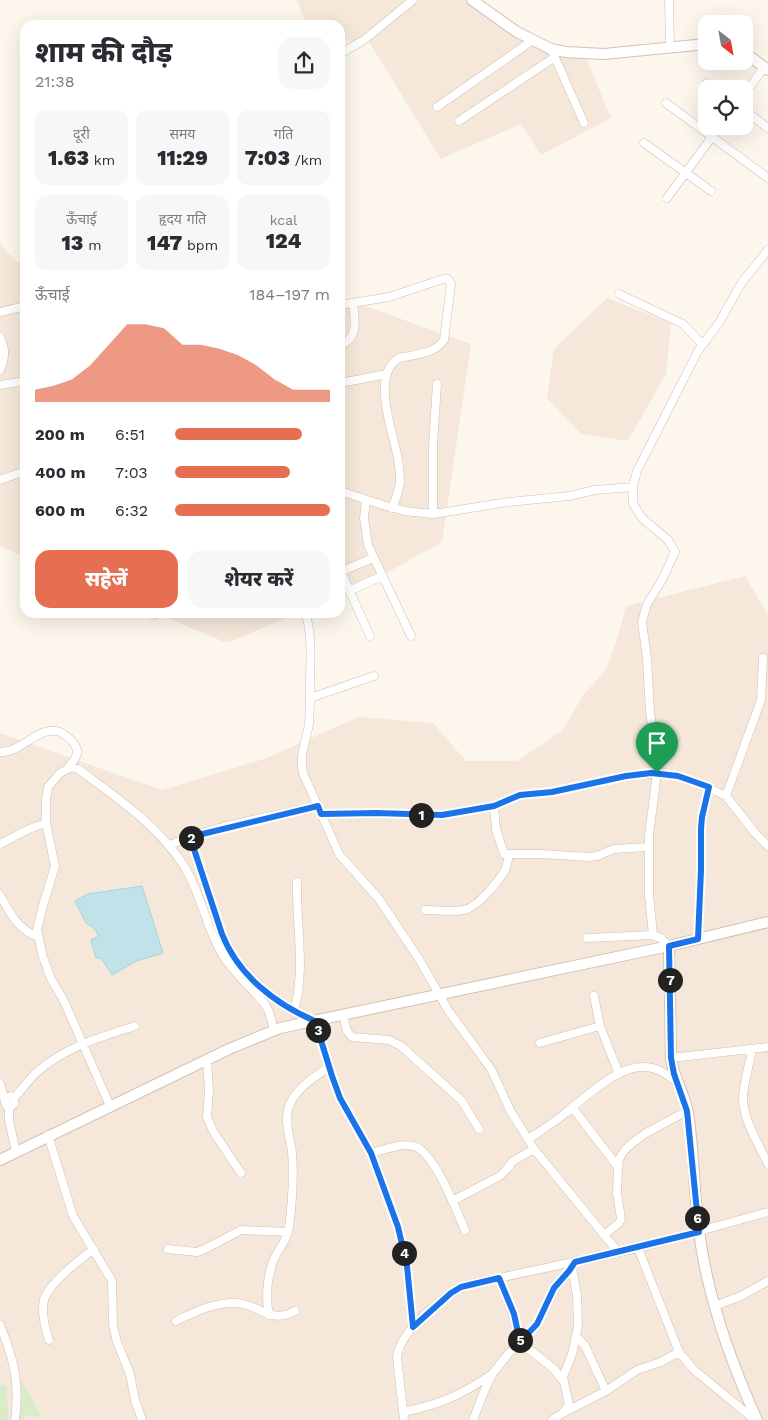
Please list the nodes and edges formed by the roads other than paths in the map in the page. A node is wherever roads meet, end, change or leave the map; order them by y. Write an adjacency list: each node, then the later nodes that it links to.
1 (413, 0): 7 (street)
2 (472, 0): 4 (street)
3 (669, 0): 6 (street)
4 (533, 40): 8 (street); 13 (street)
5 (698, 45): 6 (street)
6 (670, 47): 8 (street)
7 (345, 51)
8 (553, 53): 15 (street); 16 (street)
9 (753, 59): 10 (street)
10 (766, 68): 11 (street)
11 (753, 84)
12 (666, 103): 18 (street)
13 (437, 107)
14 (753, 117): 17 (street)
15 (459, 121)
16 (584, 123)
17 (768, 128)
18 (712, 137): 20 (street); 21 (street)
19 (644, 143): 20 (street)
20 (686, 172): 22 (street); 23 (street)
21 (768, 178)
22 (711, 191)
23 (667, 198)
24 (768, 250): 32 (street)
25 (619, 294): 32 (street)
26 (353, 303): 27 (street); 31 (street); 34 (street)
27 (345, 304)
28 (20, 307): 29 (street)
29 (0, 312)
30 (0, 337): 33 (street)
31 (345, 342)
32 (702, 344): 41 (street)
33 (0, 370)
34 (387, 374): 36 (street); 44 (street)
35 (20, 382): 38 (street)
36 (345, 382)
37 (438, 384): 45 (street)
38 (0, 385)
39 (20, 473): 40 (street)
40 (0, 480)
41 (633, 487): 45 (street); 59 (street)
42 (345, 493): 43 (street)
43 (366, 500): 44 (street); 46 (street)
44 (392, 508): 45 (street)
45 (433, 514)
46 (373, 558): 47 (street); 48 (street)
47 (345, 570)
48 (382, 576): 50 (street); 53 (street)
49 (345, 583): 50 (street)
50 (349, 591): 52 (street)
51 (306, 618): 56 (street)
52 (370, 636)
53 (411, 636)
54 (763, 658): 61 (street)
55 (374, 676): 56 (street)
56 (310, 695): 63 (street)
57 (0, 752): 58 (street)
58 (68, 768): 64 (street); 67 (street)
59 (657, 773): 60 (street); 62 (street); 68 (street)
60 (709, 787): 61 (street); 78 (street)
61 (726, 796): 69 (street)
62 (494, 806): 63 (street); 70 (street)
63 (319, 810): 65 (street); 80 (street)
64 (46, 823): 66 (street); 76 (street)
65 (187, 838): 67 (street); 82 (street)
66 (0, 844)
67 (171, 845): 87 (street)
68 (649, 846): 70 (street); 75 (street)
69 (768, 846)
70 (509, 855): 73 (street)
71 (297, 882): 82 (street)
72 (0, 895): 76 (street)
73 (425, 910)
74 (768, 922): 78 (street)
75 (653, 936): 77 (street); 79 (street)
76 (39, 937): 89 (street)
77 (587, 938)
78 (698, 939): 79 (street)
79 (669, 946): 80 (street); 92 (street)
80 (439, 993): 83 (street); 104 (street)
81 (594, 996): 86 (street)
82 (294, 1012): 84 (street)
83 (343, 1015): 84 (street); 102 (street)
84 (315, 1021): 87 (street); 94 (street)
85 (135, 1026): 89 (street)
86 (600, 1026): 88 (street); 95 (street)
87 (274, 1030): 93 (street)
88 (540, 1043)
89 (83, 1044): 98 (street); 99 (street)
90 (752, 1049): 91 (street); 92 (street); 109 (street)
91 (767, 1049)
92 (671, 1058): 96 (street)
93 (207, 1060): 99 (street); 111 (street)
94 (329, 1067): 107 (street); 115 (street)
95 (619, 1074): 96 (street); 100 (street)
96 (677, 1082): 101 (street)
97 (0, 1084): 98 (street)
98 (5, 1104): 106 (street)
99 (110, 1106): 103 (street)
100 (572, 1107): 104 (street); 110 (street)
101 (687, 1111): 110 (street); 116 (street)
102 (479, 1129)
103 (48, 1135): 106 (street); 119 (street)
104 (528, 1140): 105 (street)
105 (534, 1148): 112 (street); 117 (street)
106 (16, 1152): 108 (street)
107 (371, 1153): 112 (street); 130 (street)
108 (0, 1160)
109 (768, 1164)
110 (618, 1167): 117 (street)
111 (241, 1173)
112 (452, 1201): 114 (street)
113 (768, 1212): 116 (street)
114 (465, 1230)
115 (288, 1232): 120 (street); 127 (street)
116 (699, 1232): 118 (street); 125 (street)
117 (604, 1234): 121 (street)
118 (638, 1248): 121 (street); 134 (street)
119 (94, 1249): 132 (street); 141 (street)
120 (168, 1249)
121 (618, 1252): 122 (street)
122 (573, 1265): 123 (street); 131 (street); 133 (street)
123 (499, 1278): 130 (street); 133 (street)
124 (768, 1282): 125 (street)
125 (715, 1306): 144 (street)
126 (295, 1311): 127 (street)
127 (269, 1315): 128 (street)
128 (176, 1321)
129 (0, 1325): 140 (street)
130 (413, 1327): 139 (street)
131 (577, 1337): 136 (street); 137 (street)
132 (49, 1340)
133 (520, 1342): 135 (street); 136 (street)
134 (679, 1352): 137 (street); 144 (street)
135 (493, 1372): 139 (street); 142 (street)
136 (564, 1382): 138 (street)
137 (606, 1391): 138 (street)
138 (563, 1413): 143 (street)
139 (403, 1416)
140 (15, 1420)
141 (142, 1420)
142 (473, 1420)
143 (552, 1420)
144 (756, 1420)

